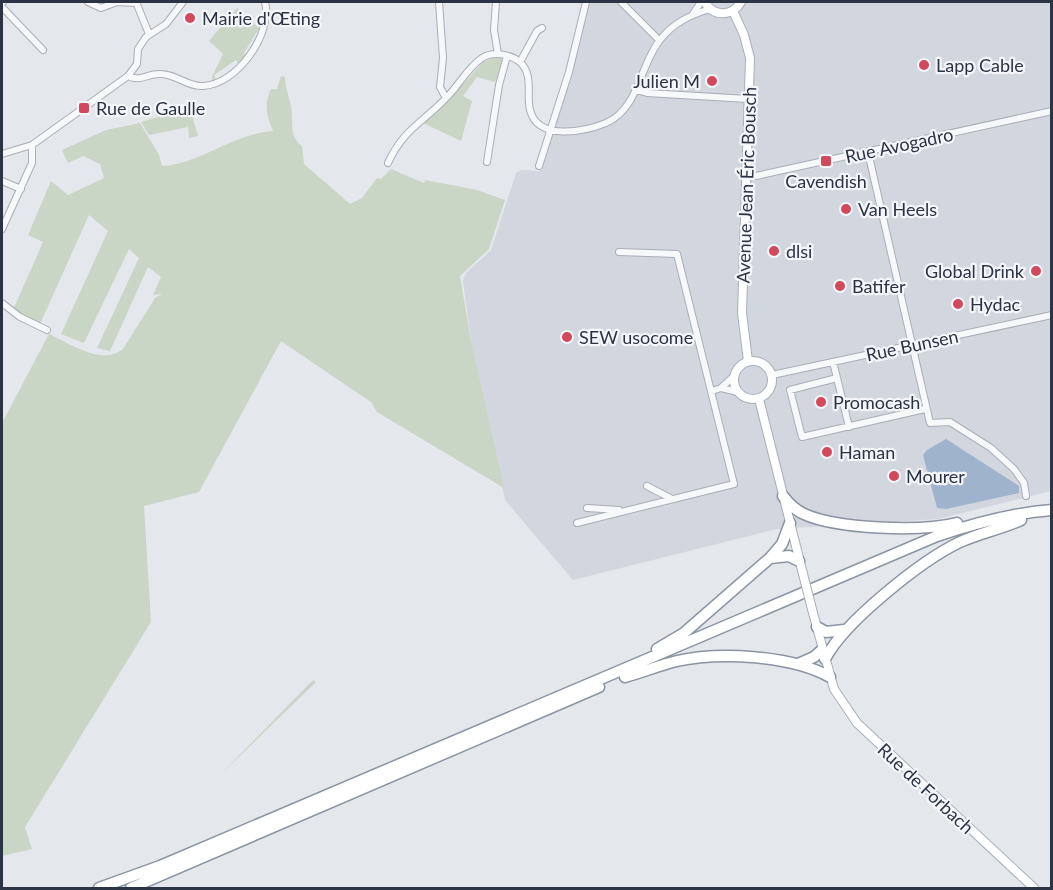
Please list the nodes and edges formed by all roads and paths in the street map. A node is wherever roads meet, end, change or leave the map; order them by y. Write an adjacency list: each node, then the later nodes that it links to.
1 (88, 2): 2 (street)
2 (136, 2): 17 (street)
3 (183, 2): 17 (street)
4 (265, 2): 23 (street)
5 (439, 2): 25 (street)
6 (495, 2): 20 (street)
7 (586, 2): 28 (street)
8 (621, 2): 13 (street)
9 (633, 2): 13 (street)
10 (741, 2): 14 (main road)
11 (2, 4): 19 (street)
12 (705, 4): 14 (main road); 15 (street); 15 (street)
13 (627, 7): 18 (street)
14 (733, 11): 26 (main road, Avenue Jean Éric Bousch)
15 (692, 14): 18 (street)
16 (542, 28): 22 (street)
17 (149, 34): 23 (street)
18 (659, 40): 24 (street)
19 (43, 50)
20 (498, 54): 21 (street); 25 (street)
21 (507, 56): 22 (street); 32 (street)
22 (520, 62): 28 (street)
23 (128, 76): 29 (street)
24 (636, 90): 26 (street); 28 (street)
25 (446, 98): 33 (street)
26 (748, 99): 35 (main road, Avenue Jean Éric Bousch)
27 (1052, 111): 30 (street, Rue Avogadro)
28 (551, 129): 34 (street)
29 (32, 145): 31 (street); 37 (street)
30 (868, 152): 35 (street, Rue Avogadro); 43 (street)
31 (2, 154)
32 (487, 162)
33 (388, 164)
34 (539, 166)
35 (746, 175): 44 (main road, Avenue Jean Éric Bousch)
36 (2, 181): 37 (street)
37 (21, 189): 38 (street)
38 (2, 229)
39 (620, 252): 50 (street)
40 (2, 303): 42 (street)
41 (1052, 315): 43 (street, Rue Bunsen)
42 (46, 330)
43 (911, 345): 45 (street, Rue Bunsen); 53 (street)
44 (748, 361): 46 (main road); 47 (main road)
45 (833, 362): 47 (street, Rue Bunsen); 48 (street)
46 (735, 375): 49 (street); 51 (main road)
47 (772, 375): 52 (main road)
48 (837, 378): 54 (street); 54 (street)
49 (721, 388): 50 (street); 51 (street)
50 (712, 391): 58 (street)
51 (738, 393): 52 (main road)
52 (759, 399): 56 (main road, Rue de Forbach)
53 (925, 409): 54 (street); 57 (street)
54 (849, 427)
55 (647, 486): 58 (street)
56 (783, 496): 64 (highway); 66 (main road, Rue de Forbach)
57 (1026, 496)
58 (672, 500): 61 (street)
59 (587, 508): 61 (street)
60 (1052, 510): 62 (highway)
61 (627, 511): 65 (street)
62 (1020, 517): 63 (highway); 64 (highway); 70 (highway); 73 (highway); 75 (highway)
63 (1052, 517)
64 (813, 518): 66 (highway)
65 (577, 523)
66 (791, 527): 67 (highway); 68 (main road, Rue de Forbach)
67 (770, 558): 68 (highway); 75 (highway)
68 (800, 561): 69 (main road, Rue de Forbach, bridge)
69 (817, 627): 70 (highway); 71 (main road, Rue de Forbach)
70 (847, 629): 71 (highway)
71 (824, 654): 72 (highway); 74 (main road, Rue de Forbach)
72 (798, 664): 73 (highway); 74 (highway)
73 (625, 676): 77 (highway)
74 (830, 678): 78 (main road, Rue de Forbach)
75 (589, 684): 76 (highway)
76 (99, 888)
77 (131, 888)
78 (1034, 888)

